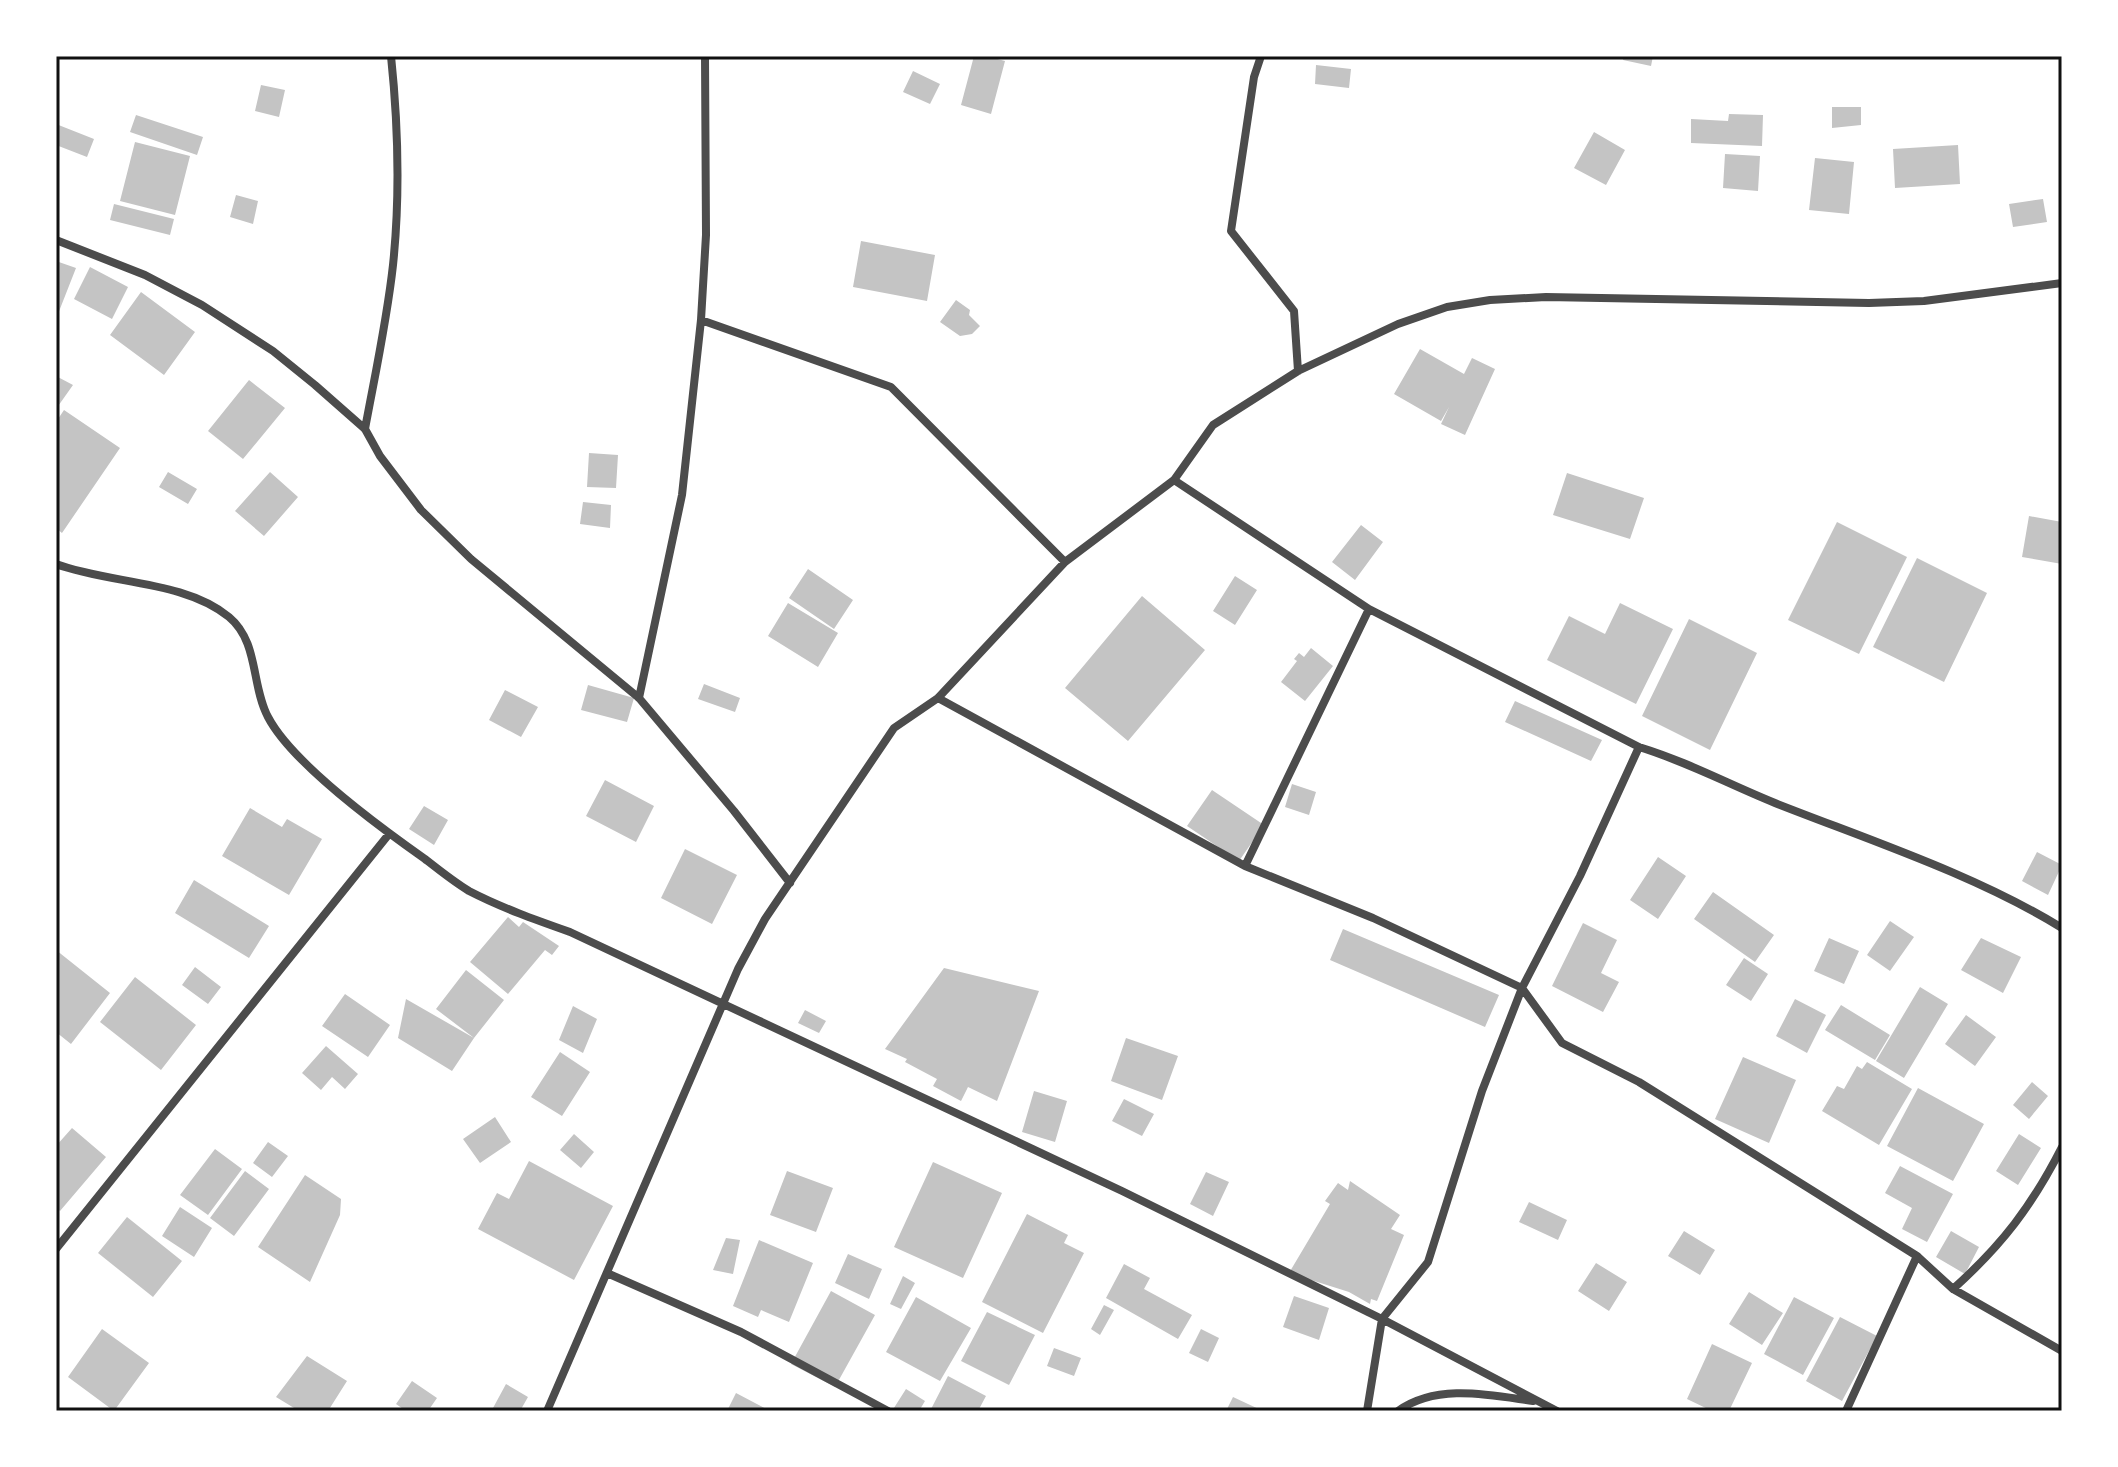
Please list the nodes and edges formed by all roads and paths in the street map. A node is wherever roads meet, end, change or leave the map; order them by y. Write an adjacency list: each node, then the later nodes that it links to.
1 (391, 56): 8 (street)
2 (705, 56): 6 (street)
3 (1261, 56): 7 (street)
4 (56, 240): 8 (street)
5 (2062, 283): 7 (street)
6 (701, 320): 10 (street); 13 (street)
7 (1298, 371): 9 (street)
8 (365, 429): 13 (street)
9 (1174, 480): 10 (street); 12 (street)
10 (1065, 562): 14 (street)
11 (56, 564): 16 (street)
12 (1369, 609): 15 (street); 17 (street)
13 (639, 698): 18 (street)
14 (938, 698): 17 (street); 18 (street)
15 (1639, 747): 19 (street); 20 (street)
16 (389, 834): 21 (street); 23 (street)
17 (1245, 866): 20 (street)
18 (790, 883): 21 (street)
19 (2062, 928)
20 (1522, 988): 24 (street); 27 (street)
21 (723, 1004): 25 (street); 27 (street)
22 (2062, 1147): 26 (street)
23 (56, 1249)
24 (1917, 1256): 26 (street); 35 (street)
25 (607, 1273): 30 (street); 31 (street)
26 (1953, 1289): 28 (street)
27 (1382, 1319): 29 (street); 32 (street)
28 (2062, 1351)
29 (1539, 1402): 33 (street); 34 (street)
30 (547, 1411)
31 (888, 1411)
32 (1367, 1411)
33 (1398, 1411)
34 (1557, 1411)
35 (1846, 1411)

